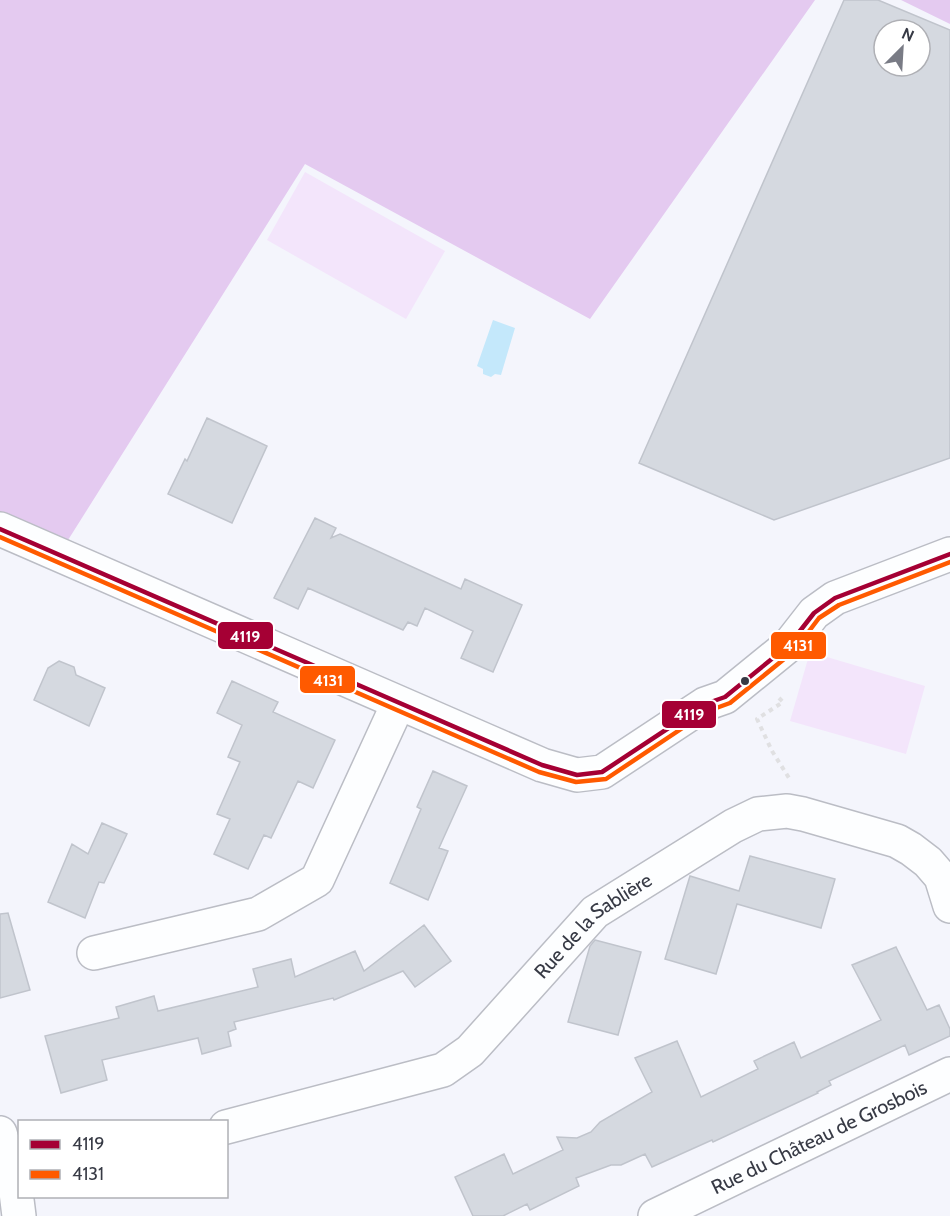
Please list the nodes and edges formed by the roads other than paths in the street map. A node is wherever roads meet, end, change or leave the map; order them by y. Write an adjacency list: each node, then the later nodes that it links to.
1 (0, 529): 3 (street)
2 (950, 554): 3 (street)
3 (398, 704): 5 (street)
4 (950, 906): 7 (street, Rue de la Sablière)
5 (94, 953)
6 (950, 1074): 11 (street, Rue du Château de Grosbois)
7 (228, 1127)
8 (0, 1133): 9 (street)
9 (17, 1183): 10 (street)
10 (19, 1216)
11 (655, 1216)

